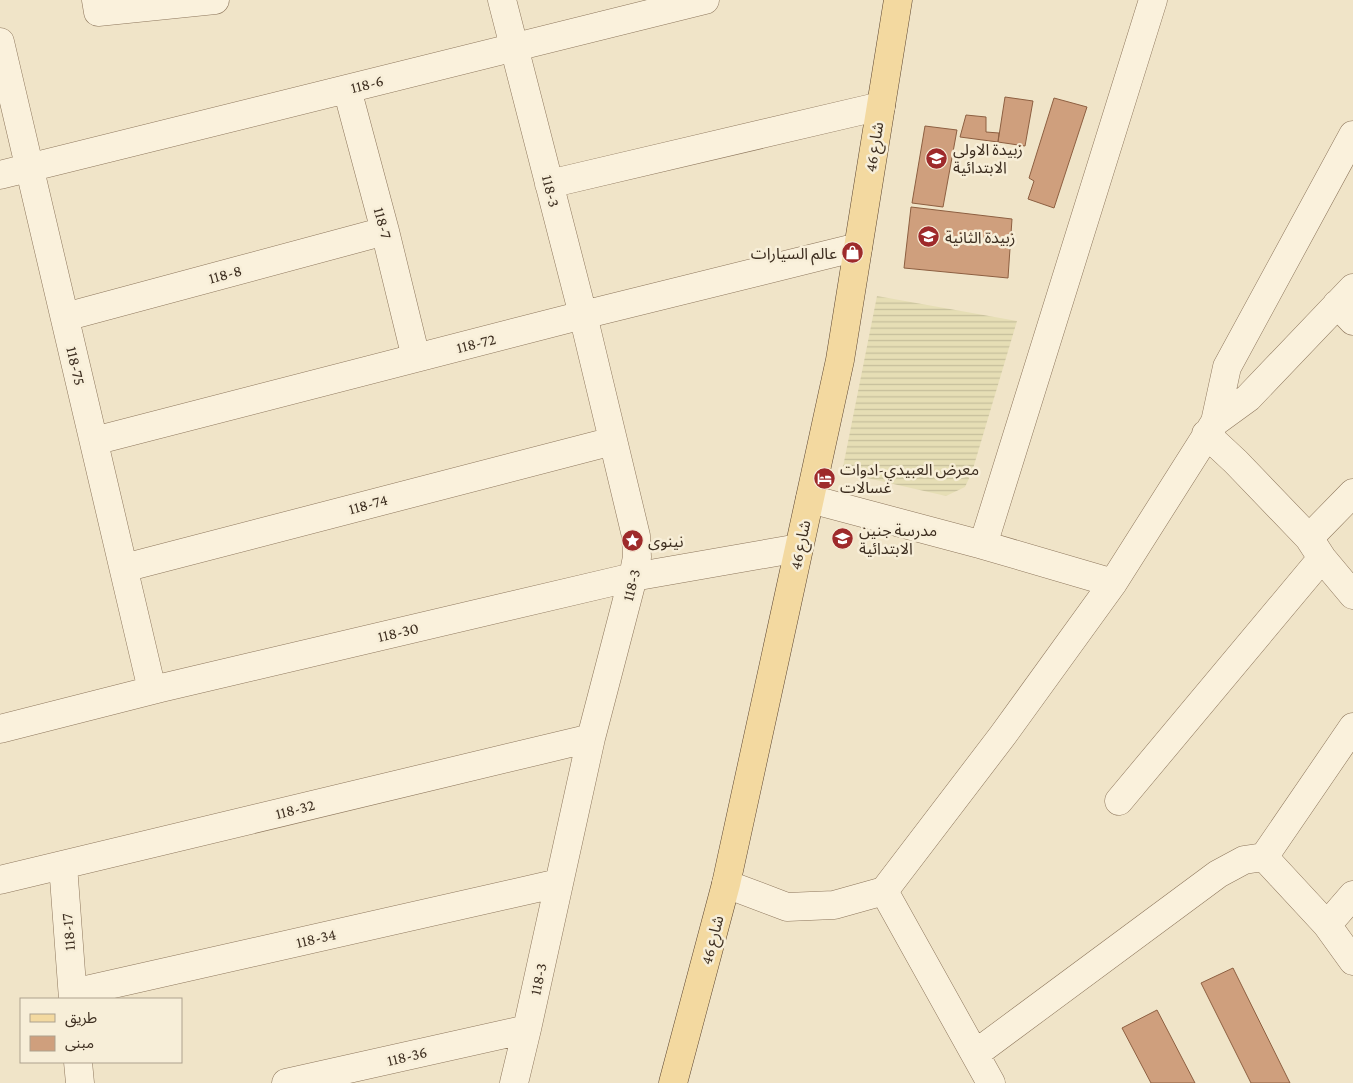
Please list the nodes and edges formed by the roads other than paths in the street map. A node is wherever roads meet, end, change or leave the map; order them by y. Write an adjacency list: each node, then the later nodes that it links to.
1 (96, 0): 2 (street)
2 (215, 0)
3 (502, 0): 8 (street, 118-3)
4 (705, 0): 8 (street, 118-6)
5 (898, 0): 10 (main road, شارع 46)
6 (1153, 0): 26 (street)
7 (0, 42): 12 (street, 118-75)
8 (514, 48): 9 (street, 118-6); 14 (street, 118-3)
9 (347, 90): 12 (street, 118-6); 15 (street, 118-7)
10 (881, 106): 14 (street); 16 (main road, شارع 46)
11 (1353, 135): 21 (street)
12 (30, 168): 13 (street, 118-6); 19 (street, 118-75)
13 (0, 175)
14 (549, 184): 18 (street, 118-3)
15 (385, 231): 19 (street, 118-8); 20 (street, 118-7)
16 (858, 247): 18 (street, 118-72); 25 (main road, شارع 46)
17 (1348, 305): 21 (street)
18 (583, 315): 20 (street, 118-72); 23 (street, 118-3)
19 (65, 317): 22 (street, 118-75)
20 (416, 358): 22 (street, 118-72)
21 (1210, 428): 28 (street); 31 (street)
22 (94, 441): 29 (street, 118-75)
23 (613, 441): 29 (street, 118-74); 30 (street, 118-3)
24 (1353, 493): 28 (street)
25 (810, 499): 26 (street); 27 (main road, شارع 46)
26 (983, 544): 31 (street)
27 (799, 548): 30 (street, 118-30); 42 (main road, شارع 46)
28 (1316, 548): 32 (street); 37 (street)
29 (124, 568): 33 (street, 118-75)
30 (633, 577): 33 (street, 118-30); 36 (street, 118-3)
31 (1113, 583): 43 (street)
32 (1353, 595)
33 (152, 690): 35 (street, 118-30)
34 (1353, 727): 38 (street)
35 (0, 729)
36 (591, 738): 39 (street, 118-32); 41 (street, 118-3)
37 (1119, 801)
38 (1264, 857): 45 (street); 49 (street)
39 (62, 865): 40 (street, 118-32); 47 (street, 118-17)
40 (0, 880)
41 (559, 882): 47 (street, 118-34); 48 (street, 118-3)
42 (726, 884): 43 (street); 54 (main road, شارع 46)
43 (884, 891): 49 (street)
44 (1353, 895): 45 (street)
45 (1327, 925): 46 (street)
46 (1353, 961)
47 (73, 996)
48 (528, 1029): 52 (street, 118-36); 53 (street, 118-3)
49 (975, 1054): 55 (street)
50 (78, 1063): 51 (street)
51 (80, 1083)
52 (286, 1083)
53 (514, 1083)
54 (673, 1083)
55 (991, 1083)

